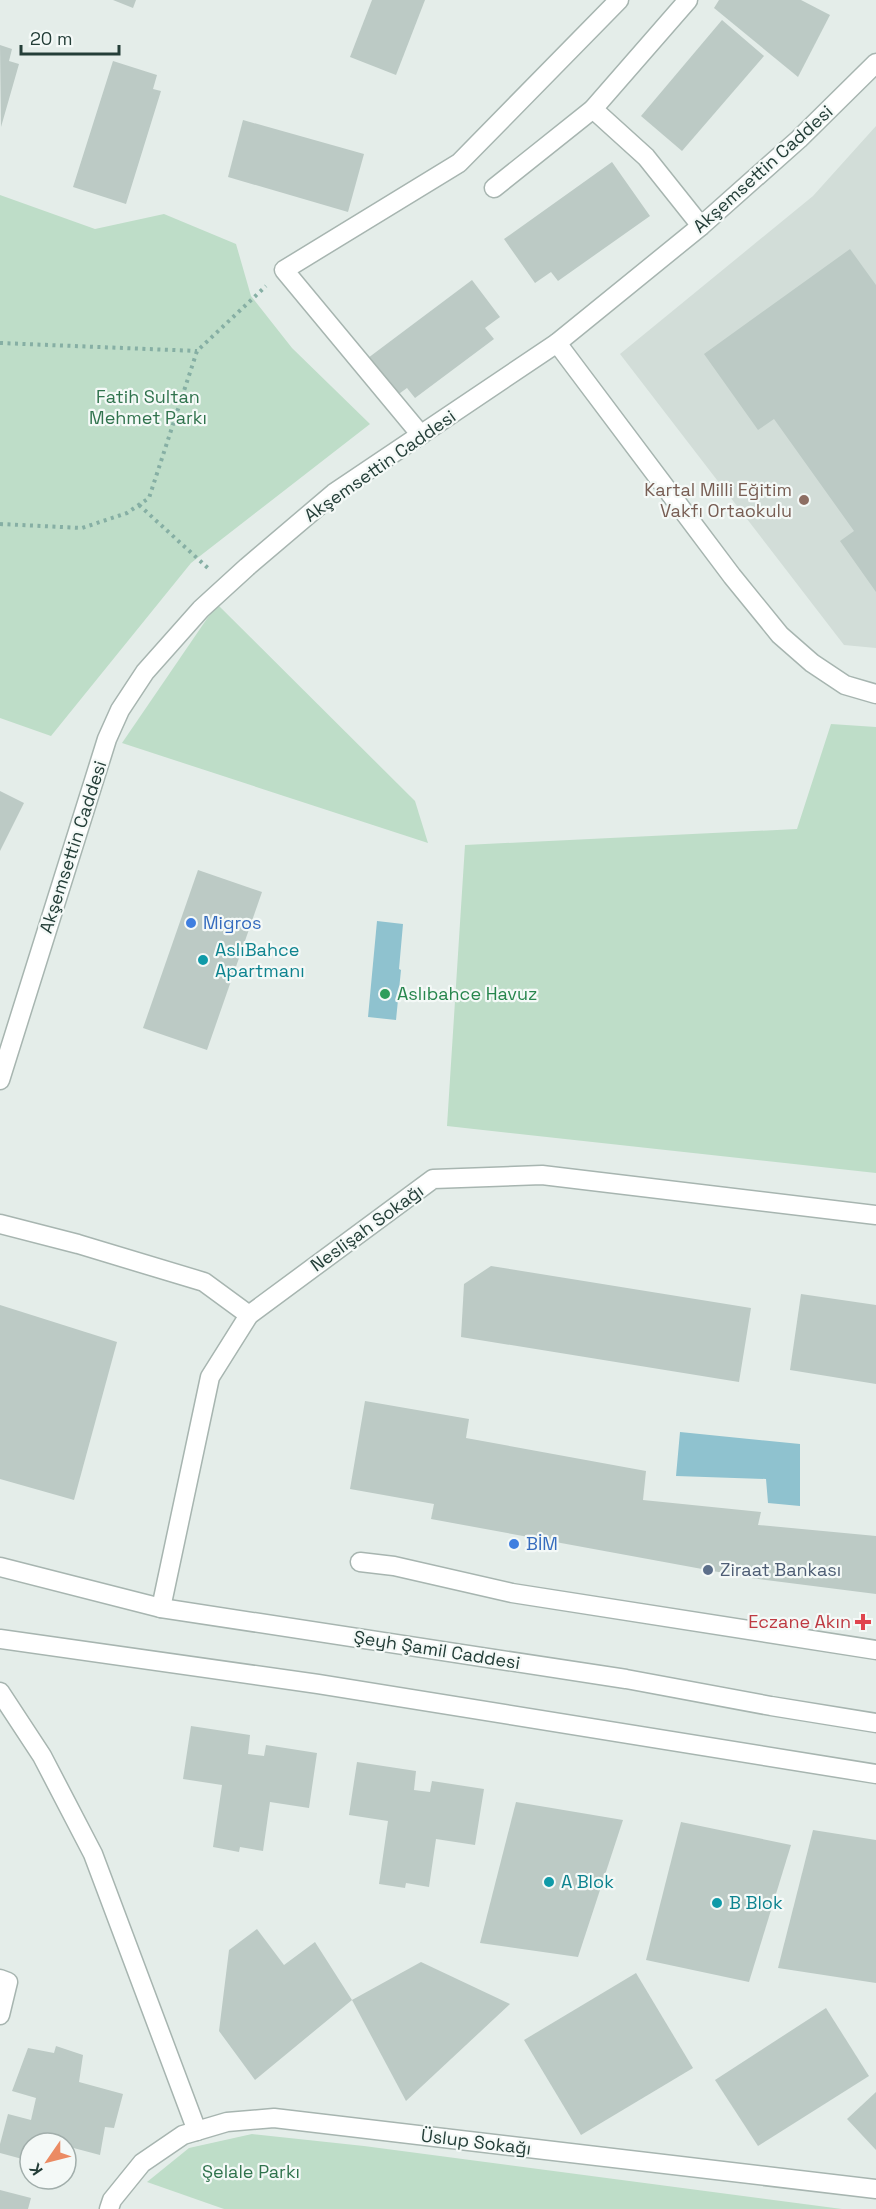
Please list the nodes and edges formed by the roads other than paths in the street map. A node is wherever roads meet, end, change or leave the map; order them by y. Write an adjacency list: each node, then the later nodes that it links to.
1 (619, 0): 8 (street)
2 (688, 0): 4 (street)
3 (876, 63): 6 (street, Akşemsettin Caddesi)
4 (593, 109): 5 (street); 6 (street)
5 (494, 188)
6 (701, 226): 7 (street, Akşemsettin Caddesi)
7 (557, 343): 8 (street, Akşemsettin Caddesi); 9 (street)
8 (421, 435): 10 (street, Akşemsettin Caddesi)
9 (876, 694)
10 (0, 1080)
11 (876, 1215): 13 (street, Neslişah Sokağı)
12 (0, 1224): 13 (street)
13 (249, 1315): 16 (street, Neslişah Sokağı)
14 (360, 1562): 18 (street)
15 (0, 1566): 16 (street, Şeyh Şamil Caddesi)
16 (161, 1608): 20 (street, Şeyh Şamil Caddesi)
17 (0, 1640): 21 (street)
18 (876, 1650)
19 (0, 1692): 24 (street)
20 (876, 1723)
21 (876, 1774)
22 (0, 1979): 23 (street)
23 (0, 2015)
24 (197, 2131): 25 (street, Üslup Sokağı); 26 (street, Üslup Sokağı)
25 (876, 2189)
26 (109, 2209)

